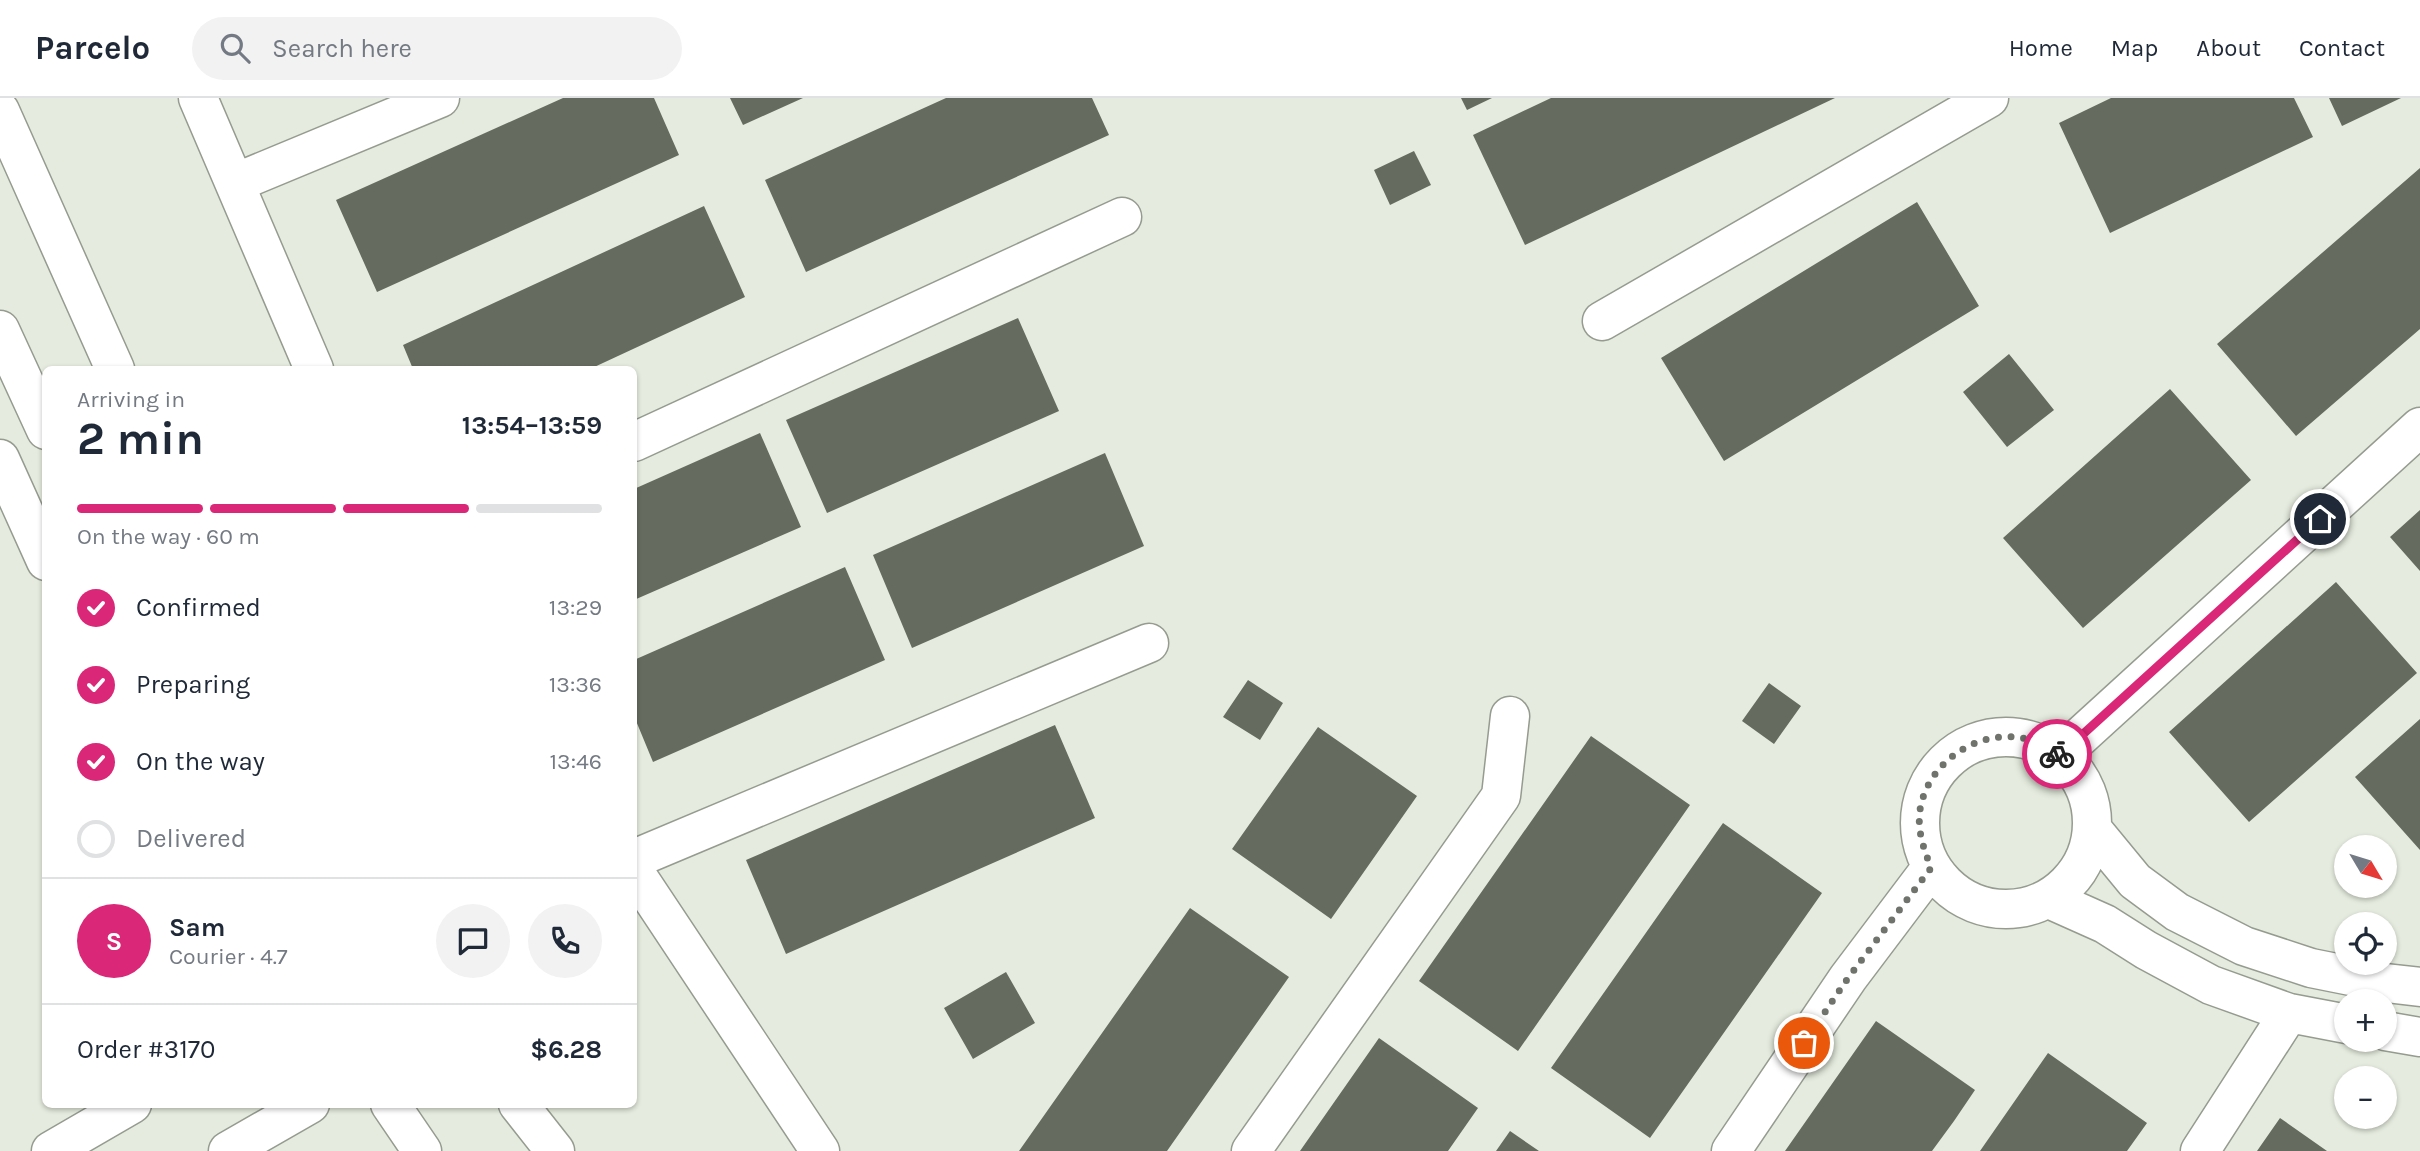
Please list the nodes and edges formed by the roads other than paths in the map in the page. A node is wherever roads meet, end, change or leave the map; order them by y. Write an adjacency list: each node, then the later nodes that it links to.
1 (198, 98): 5 (street)
2 (440, 98): 5 (street)
3 (1977, 101): 7 (street)
4 (0, 111): 9 (street)
5 (235, 183): 10 (street)
6 (1122, 217): 13 (street)
7 (1602, 321)
8 (0, 330): 11 (street)
9 (114, 366)
10 (313, 366)
11 (42, 421)
12 (2420, 428): 18 (street)
13 (637, 441)
14 (0, 459): 15 (street)
15 (42, 552)
16 (1149, 643): 20 (street)
17 (1510, 716): 39 (street)
18 (2060, 755): 19 (street); 21 (street)
19 (2093, 830): 23 (street); 24 (street)
20 (637, 858)
21 (1931, 868): 23 (street); 40 (street)
22 (637, 876): 38 (street)
23 (2049, 899): 25 (street)
24 (2420, 987)
25 (2288, 1013): 26 (street); 41 (street)
26 (2334, 1022)
27 (2397, 1033): 28 (street)
28 (2420, 1037)
29 (105, 1108): 34 (street)
30 (125, 1108): 34 (street)
31 (303, 1108): 35 (street)
32 (393, 1108): 36 (street)
33 (521, 1108): 37 (street)
34 (57, 1148)
35 (228, 1151)
36 (422, 1151)
37 (555, 1151)
38 (820, 1151)
39 (1251, 1151)
40 (1731, 1151)
41 (2200, 1151)

